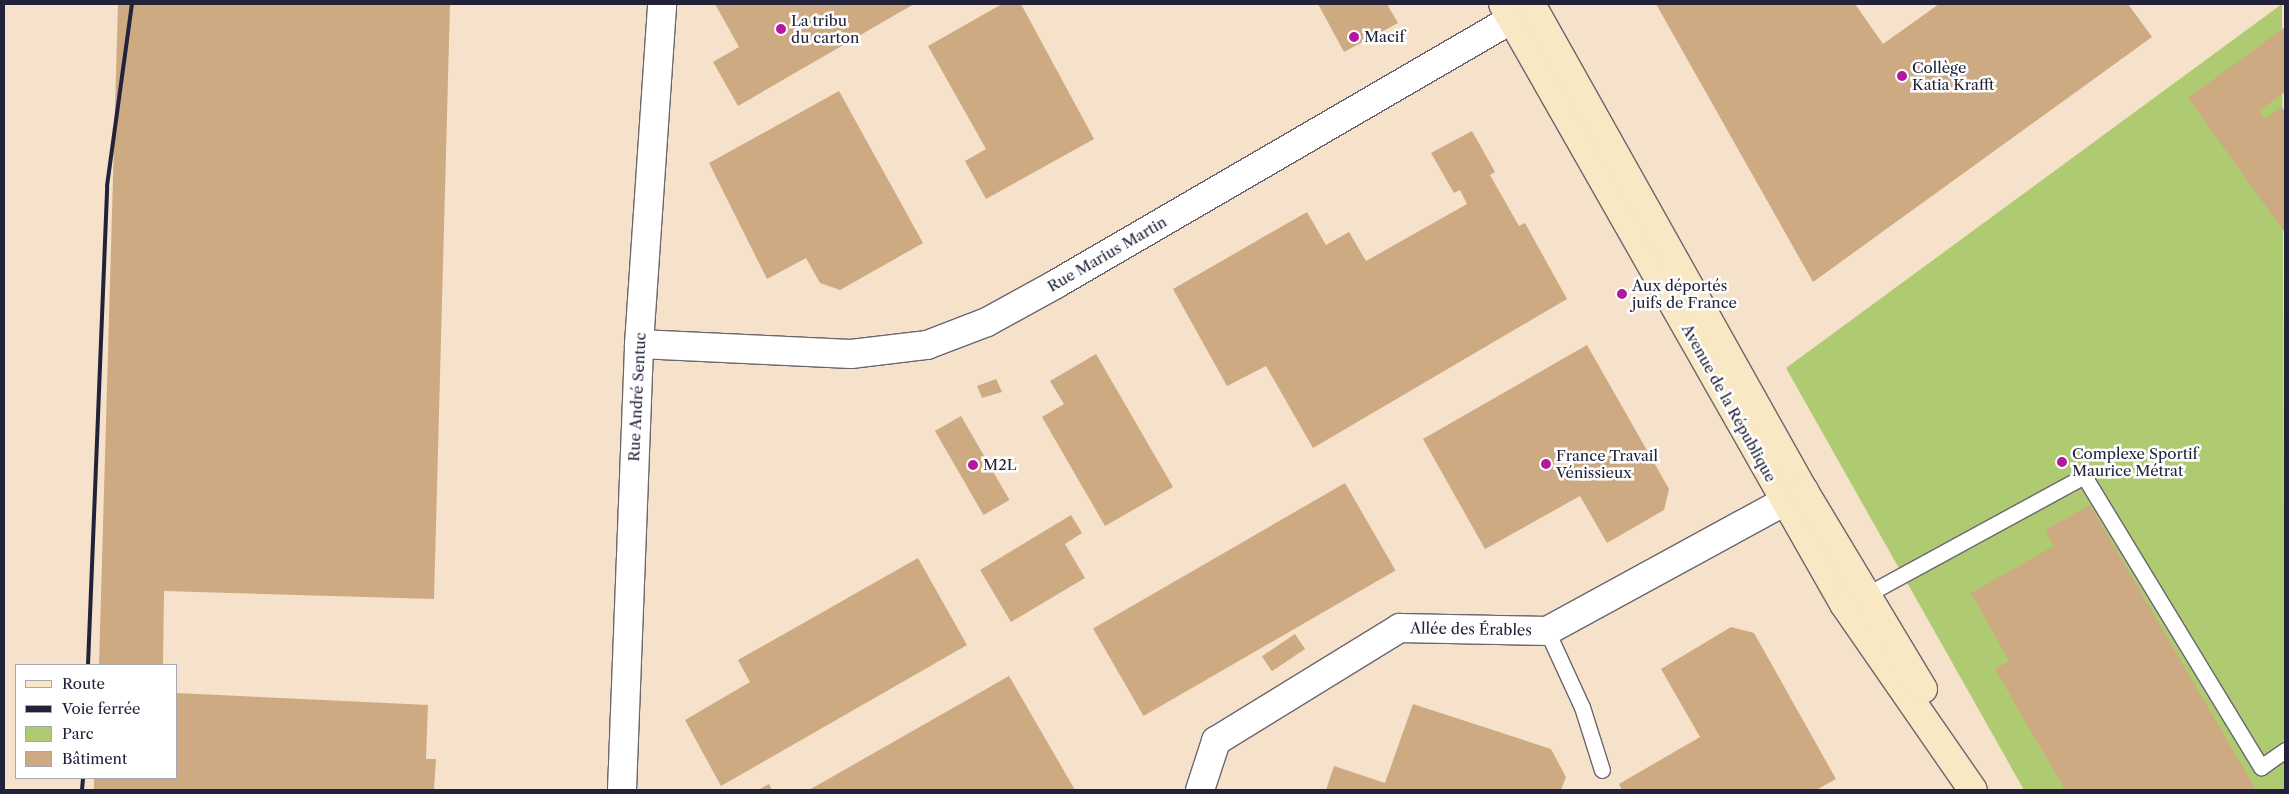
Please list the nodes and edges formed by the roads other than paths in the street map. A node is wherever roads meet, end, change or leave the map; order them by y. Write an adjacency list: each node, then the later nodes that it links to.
1 (662, 4): 3 (street, Rue André Sentuc)
2 (1520, 9): 3 (street, Rue Marius Martin); 4 (main road, Avenue de la République)
3 (639, 344): 9 (street, Rue André Sentuc)
4 (1794, 496): 5 (main road, Avenue de la République); 6 (street, Allée des Érables)
5 (1856, 600): 7 (lane); 11 (main road, Avenue de la République)
6 (1547, 631): 8 (lane); 10 (street, Allée des Érables)
7 (2285, 750)
8 (1602, 770)
9 (622, 790)
10 (1200, 790)
11 (1974, 790)

